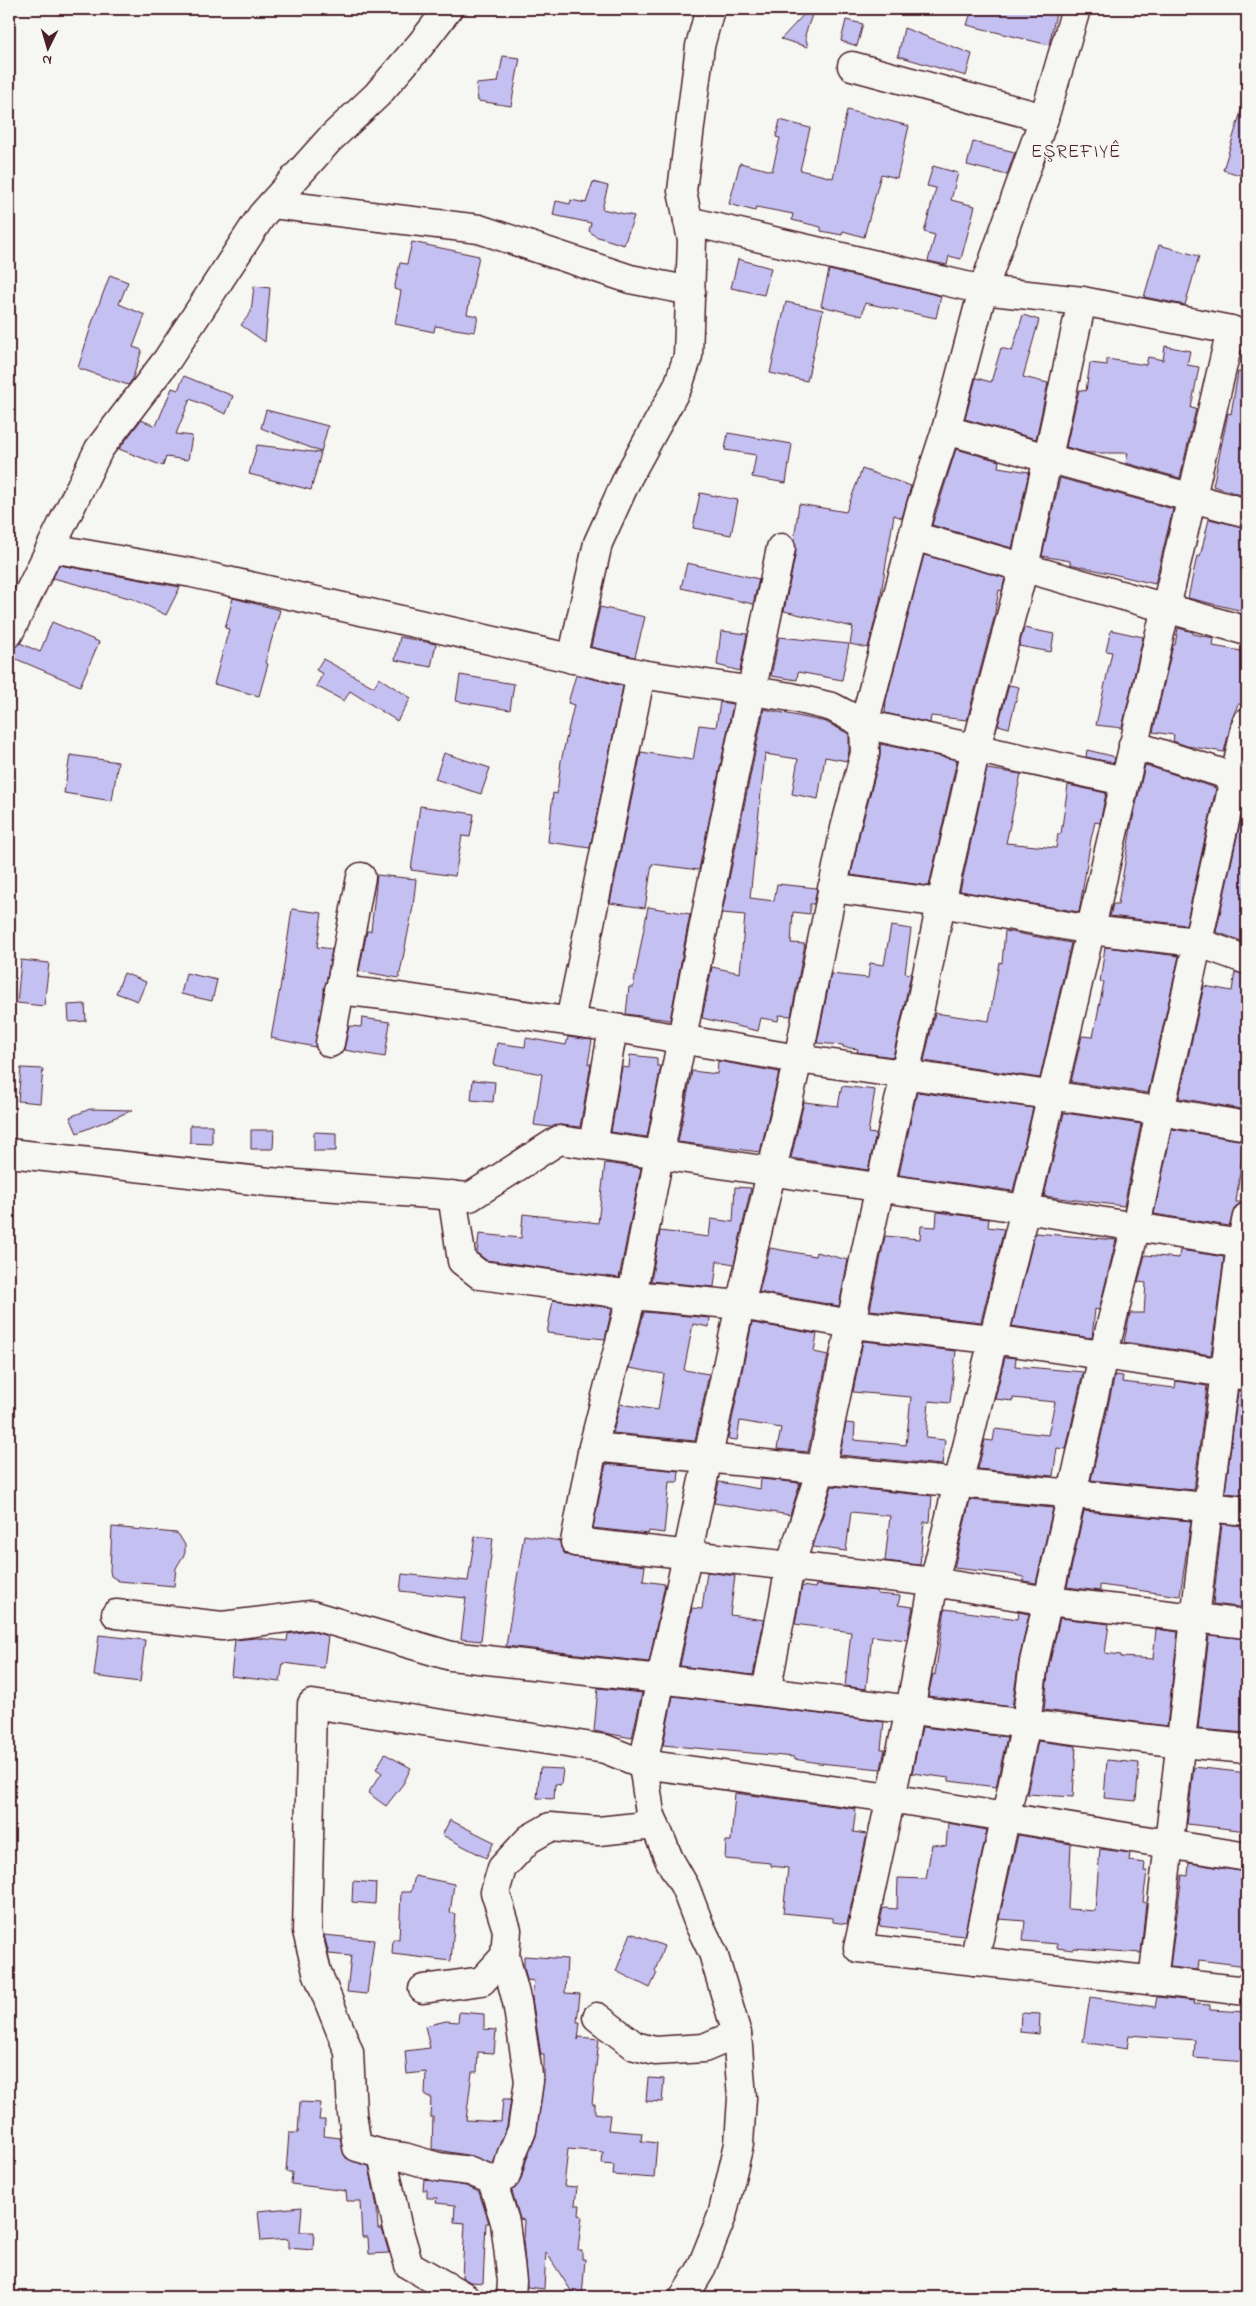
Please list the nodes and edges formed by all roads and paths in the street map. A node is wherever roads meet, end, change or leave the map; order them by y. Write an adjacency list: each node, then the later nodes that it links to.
1 (448, 9): 6 (street)
2 (710, 9): 7 (street)
3 (1076, 9): 5 (street)
4 (852, 66): 5 (street)
5 (1044, 118): 8 (street)
6 (272, 204): 9 (street); 17 (street)
7 (688, 221): 8 (street); 9 (street)
8 (983, 290): 10 (street); 12 (street)
9 (691, 291): 23 (street)
10 (1082, 301): 11 (street); 13 (street)
11 (1239, 333): 14 (street)
12 (946, 430): 13 (street); 16 (street)
13 (1047, 458): 14 (street); 19 (street)
14 (1190, 497): 15 (street); 20 (street)
15 (1247, 513)
16 (913, 536): 19 (street); 27 (street)
17 (51, 548): 22 (street); 23 (street)
18 (782, 548): 25 (street)
19 (1024, 567): 20 (street); 29 (street)
20 (1165, 608): 21 (street); 28 (street)
21 (1247, 631)
22 (9, 633)
23 (572, 659): 24 (street)
24 (641, 674): 25 (street); 39 (street)
25 (753, 690): 27 (street); 41 (street)
26 (1247, 722): 30 (street)
27 (864, 724): 29 (street); 33 (street)
28 (1133, 745): 30 (street); 31 (street)
29 (976, 748): 31 (street); 34 (street)
30 (1241, 779): 36 (street)
31 (1124, 781): 35 (street)
32 (361, 877): 38 (street)
33 (832, 888): 34 (street); 43 (street)
34 (941, 903): 35 (street); 44 (street)
35 (1090, 930): 36 (street); 45 (street)
36 (1197, 942): 37 (street); 46 (street)
37 (1247, 960)
38 (339, 990): 39 (street); 42 (street)
39 (570, 1021): 40 (street)
40 (613, 1028): 41 (street); 48 (street)
41 (683, 1039): 43 (street); 50 (street)
42 (330, 1043)
43 (798, 1059): 44 (street); 51 (street)
44 (905, 1074): 45 (street); 52 (street)
45 (1051, 1097): 46 (street); 54 (street)
46 (1160, 1111): 47 (street); 56 (street)
47 (1247, 1126)
48 (593, 1145): 50 (street); 53 (street)
49 (9, 1153): 53 (street)
50 (660, 1156): 51 (street); 58 (street)
51 (770, 1172): 52 (street); 59 (street)
52 (880, 1188): 54 (street); 60 (street)
53 (452, 1195): 58 (street)
54 (1025, 1209): 56 (street); 61 (street)
55 (1247, 1217): 57 (street)
56 (1136, 1226): 57 (street); 62 (street)
57 (1244, 1245): 63 (street)
58 (632, 1295): 59 (street); 64 (street)
59 (740, 1304): 60 (street); 65 (street)
60 (852, 1324): 61 (street); 66 (street)
61 (992, 1339): 62 (street); 67 (street)
62 (1103, 1356): 63 (street); 68 (street)
63 (1236, 1375): 69 (street)
64 (593, 1447): 65 (street); 71 (street)
65 (708, 1458): 66 (street); 71 (street)
66 (821, 1469): 67 (street); 72 (street)
67 (957, 1482): 68 (street); 73 (street)
68 (1072, 1492): 69 (street); 74 (street)
69 (1208, 1507): 70 (street); 76 (street)
70 (1247, 1511)
71 (687, 1554): 72 (street); 78 (street)
72 (790, 1567): 73 (street); 79 (street)
73 (934, 1582): 74 (street); 80 (street)
74 (1048, 1601): 76 (street); 81 (street)
75 (116, 1614): 78 (street)
76 (1196, 1618): 77 (street); 82 (street)
77 (1247, 1624)
78 (660, 1679): 79 (street); 84 (street)
79 (766, 1692): 80 (street)
80 (910, 1710): 81 (street); 85 (street)
81 (1026, 1724): 82 (street); 86 (street)
82 (1180, 1743): 83 (street); 88 (street)
83 (1247, 1749)
84 (642, 1764): 85 (street); 87 (street); 97 (street)
85 (890, 1798): 86 (street); 91 (street)
86 (1005, 1818): 88 (street); 91 (street)
87 (655, 1825): 90 (street); 96 (street)
88 (1169, 1845): 89 (street); 92 (street)
89 (1247, 1857)
90 (505, 1956): 93 (street); 98 (street)
91 (974, 1961): 92 (street)
92 (1153, 1981): 94 (street)
93 (423, 1989)
94 (1247, 1992)
95 (597, 2017): 96 (street)
96 (737, 2034): 101 (street)
97 (382, 2154): 98 (street); 99 (street)
98 (494, 2186): 100 (street)
99 (465, 2297)
100 (511, 2297)
101 (684, 2297)

